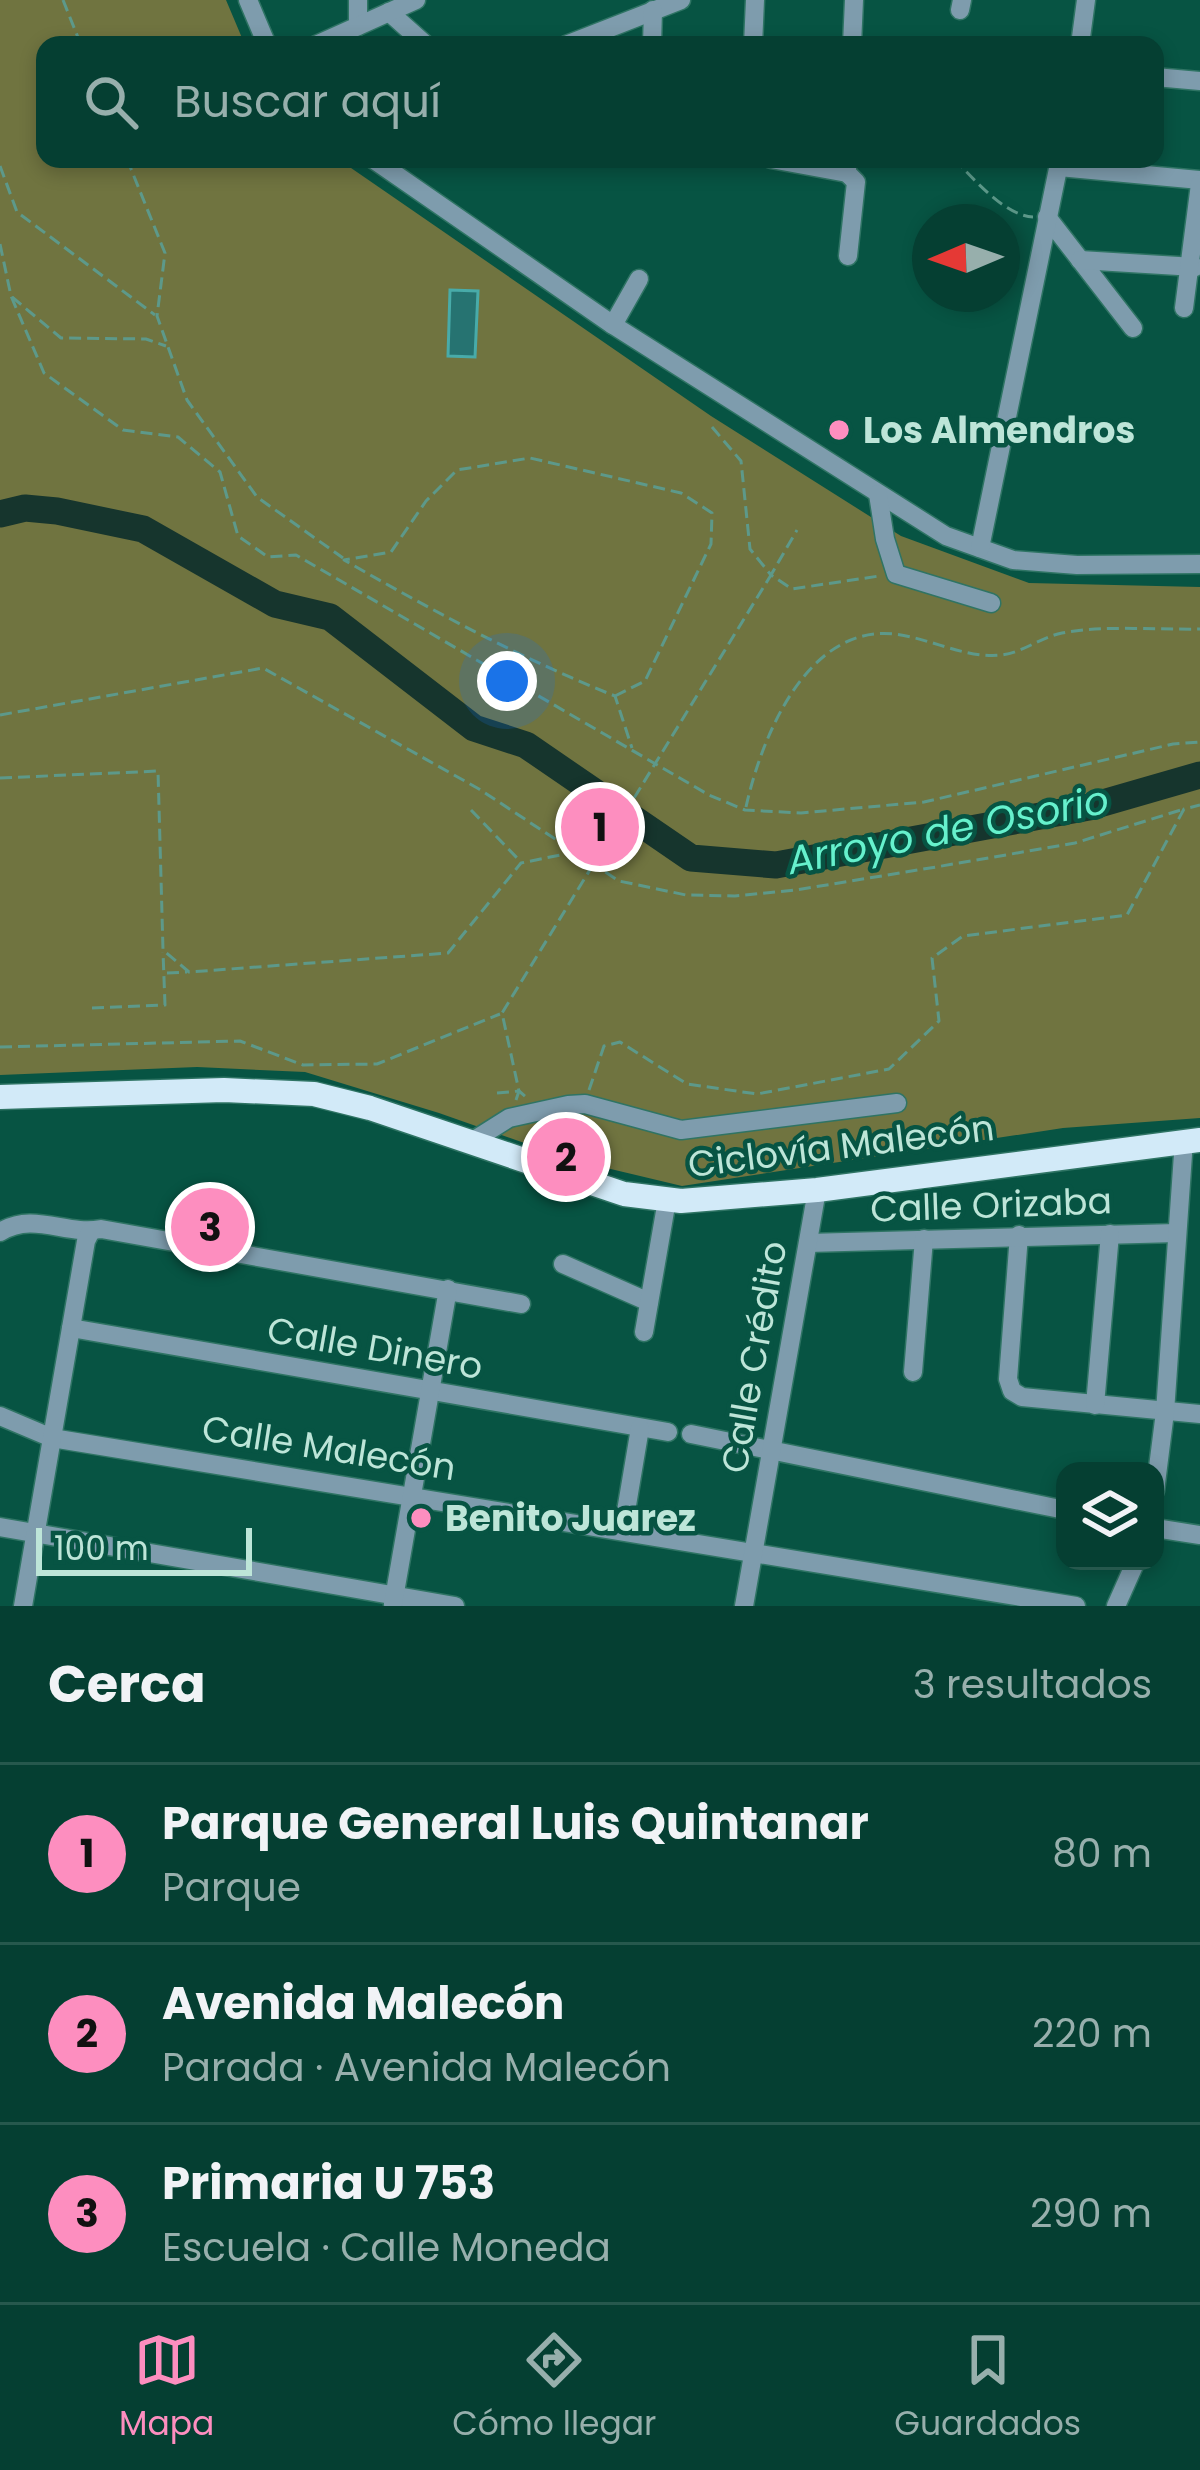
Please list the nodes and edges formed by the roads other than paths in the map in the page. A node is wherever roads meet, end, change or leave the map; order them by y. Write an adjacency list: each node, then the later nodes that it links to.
1 (248, 0): 11 (street)
2 (358, 0): 10 (street)
3 (416, 0): 9 (street)
4 (681, 0): 8 (street)
5 (755, 0): 16 (street)
6 (854, 0): 17 (street)
7 (1086, 0): 18 (street)
8 (653, 10): 14 (street); 15 (street)
9 (388, 12): 10 (street); 13 (street)
10 (358, 26): 12 (street)
11 (263, 36)
12 (336, 36)
13 (416, 36)
14 (588, 36)
15 (652, 36)
16 (753, 36)
17 (852, 36)
18 (1081, 36)
19 (1164, 78): 20 (street)
20 (1200, 81)
21 (386, 168): 32 (street)
22 (848, 168): 27 (street)
23 (1059, 168): 26 (street)
24 (1097, 168): 25 (street)
25 (1200, 182): 29 (street)
26 (1047, 217): 28 (street); 35 (street)
27 (848, 256)
28 (1080, 260): 29 (street); 33 (street)
29 (1194, 267): 31 (street)
30 (639, 279): 32 (street)
31 (1184, 308)
32 (613, 326): 34 (street)
33 (1133, 328)
34 (878, 494): 35 (street); 37 (street)
35 (980, 548): 36 (street)
36 (1200, 564)
37 (991, 603)
38 (1, 1096): 40 (street); 42 (main road)
39 (897, 1102): 42 (street)
40 (0, 1111)
41 (1192, 1140): 43 (main road); 47 (street)
42 (471, 1142): 44 (main road)
43 (818, 1190): 44 (main road); 51 (street, Calle Crédito)
44 (668, 1200): 54 (street)
45 (91, 1231): 46 (street); 53 (street); 56 (street)
46 (0, 1232)
47 (1177, 1232): 48 (street, Calle Orizaba); 61 (street)
48 (1109, 1234): 49 (street, Calle Orizaba); 60 (street)
49 (1018, 1235): 50 (street, Calle Orizaba); 60 (street)
50 (924, 1239): 51 (street, Calle Orizaba); 58 (street)
51 (808, 1243): 68 (street, Calle Crédito)
52 (563, 1264): 54 (street)
53 (448, 1289): 55 (street); 59 (street)
54 (650, 1302): 57 (street)
55 (521, 1304)
56 (71, 1328): 59 (street, Calle Dinero); 67 (street)
57 (644, 1332)
58 (913, 1372)
59 (429, 1391): 64 (street, Calle Dinero); 70 (street)
60 (1095, 1405): 61 (street)
61 (1165, 1412): 62 (street); 69 (street)
62 (1200, 1414)
63 (0, 1416): 67 (street, Calle Malecón)
64 (640, 1428): 65 (street, Calle Dinero); 73 (street)
65 (668, 1432)
66 (691, 1435): 68 (street)
67 (52, 1438): 70 (street, Calle Malecón); 75 (street)
68 (772, 1450): 71 (street); 77 (street, Calle Crédito)
69 (1159, 1462)
70 (412, 1494): 73 (street, Calle Malecón); 79 (street)
71 (1056, 1508)
72 (0, 1527): 75 (street)
73 (623, 1529): 77 (street, Calle Malecón)
74 (1164, 1529): 76 (street)
75 (35, 1532): 79 (street); 80 (street)
76 (1200, 1535)
77 (752, 1553): 82 (street, Calle Crédito); 83 (street, Calle Malecón)
78 (1132, 1570): 84 (street)
79 (393, 1601): 81 (street)
80 (23, 1606)
81 (455, 1606)
82 (744, 1606)
83 (1076, 1606)
84 (1116, 1606)

